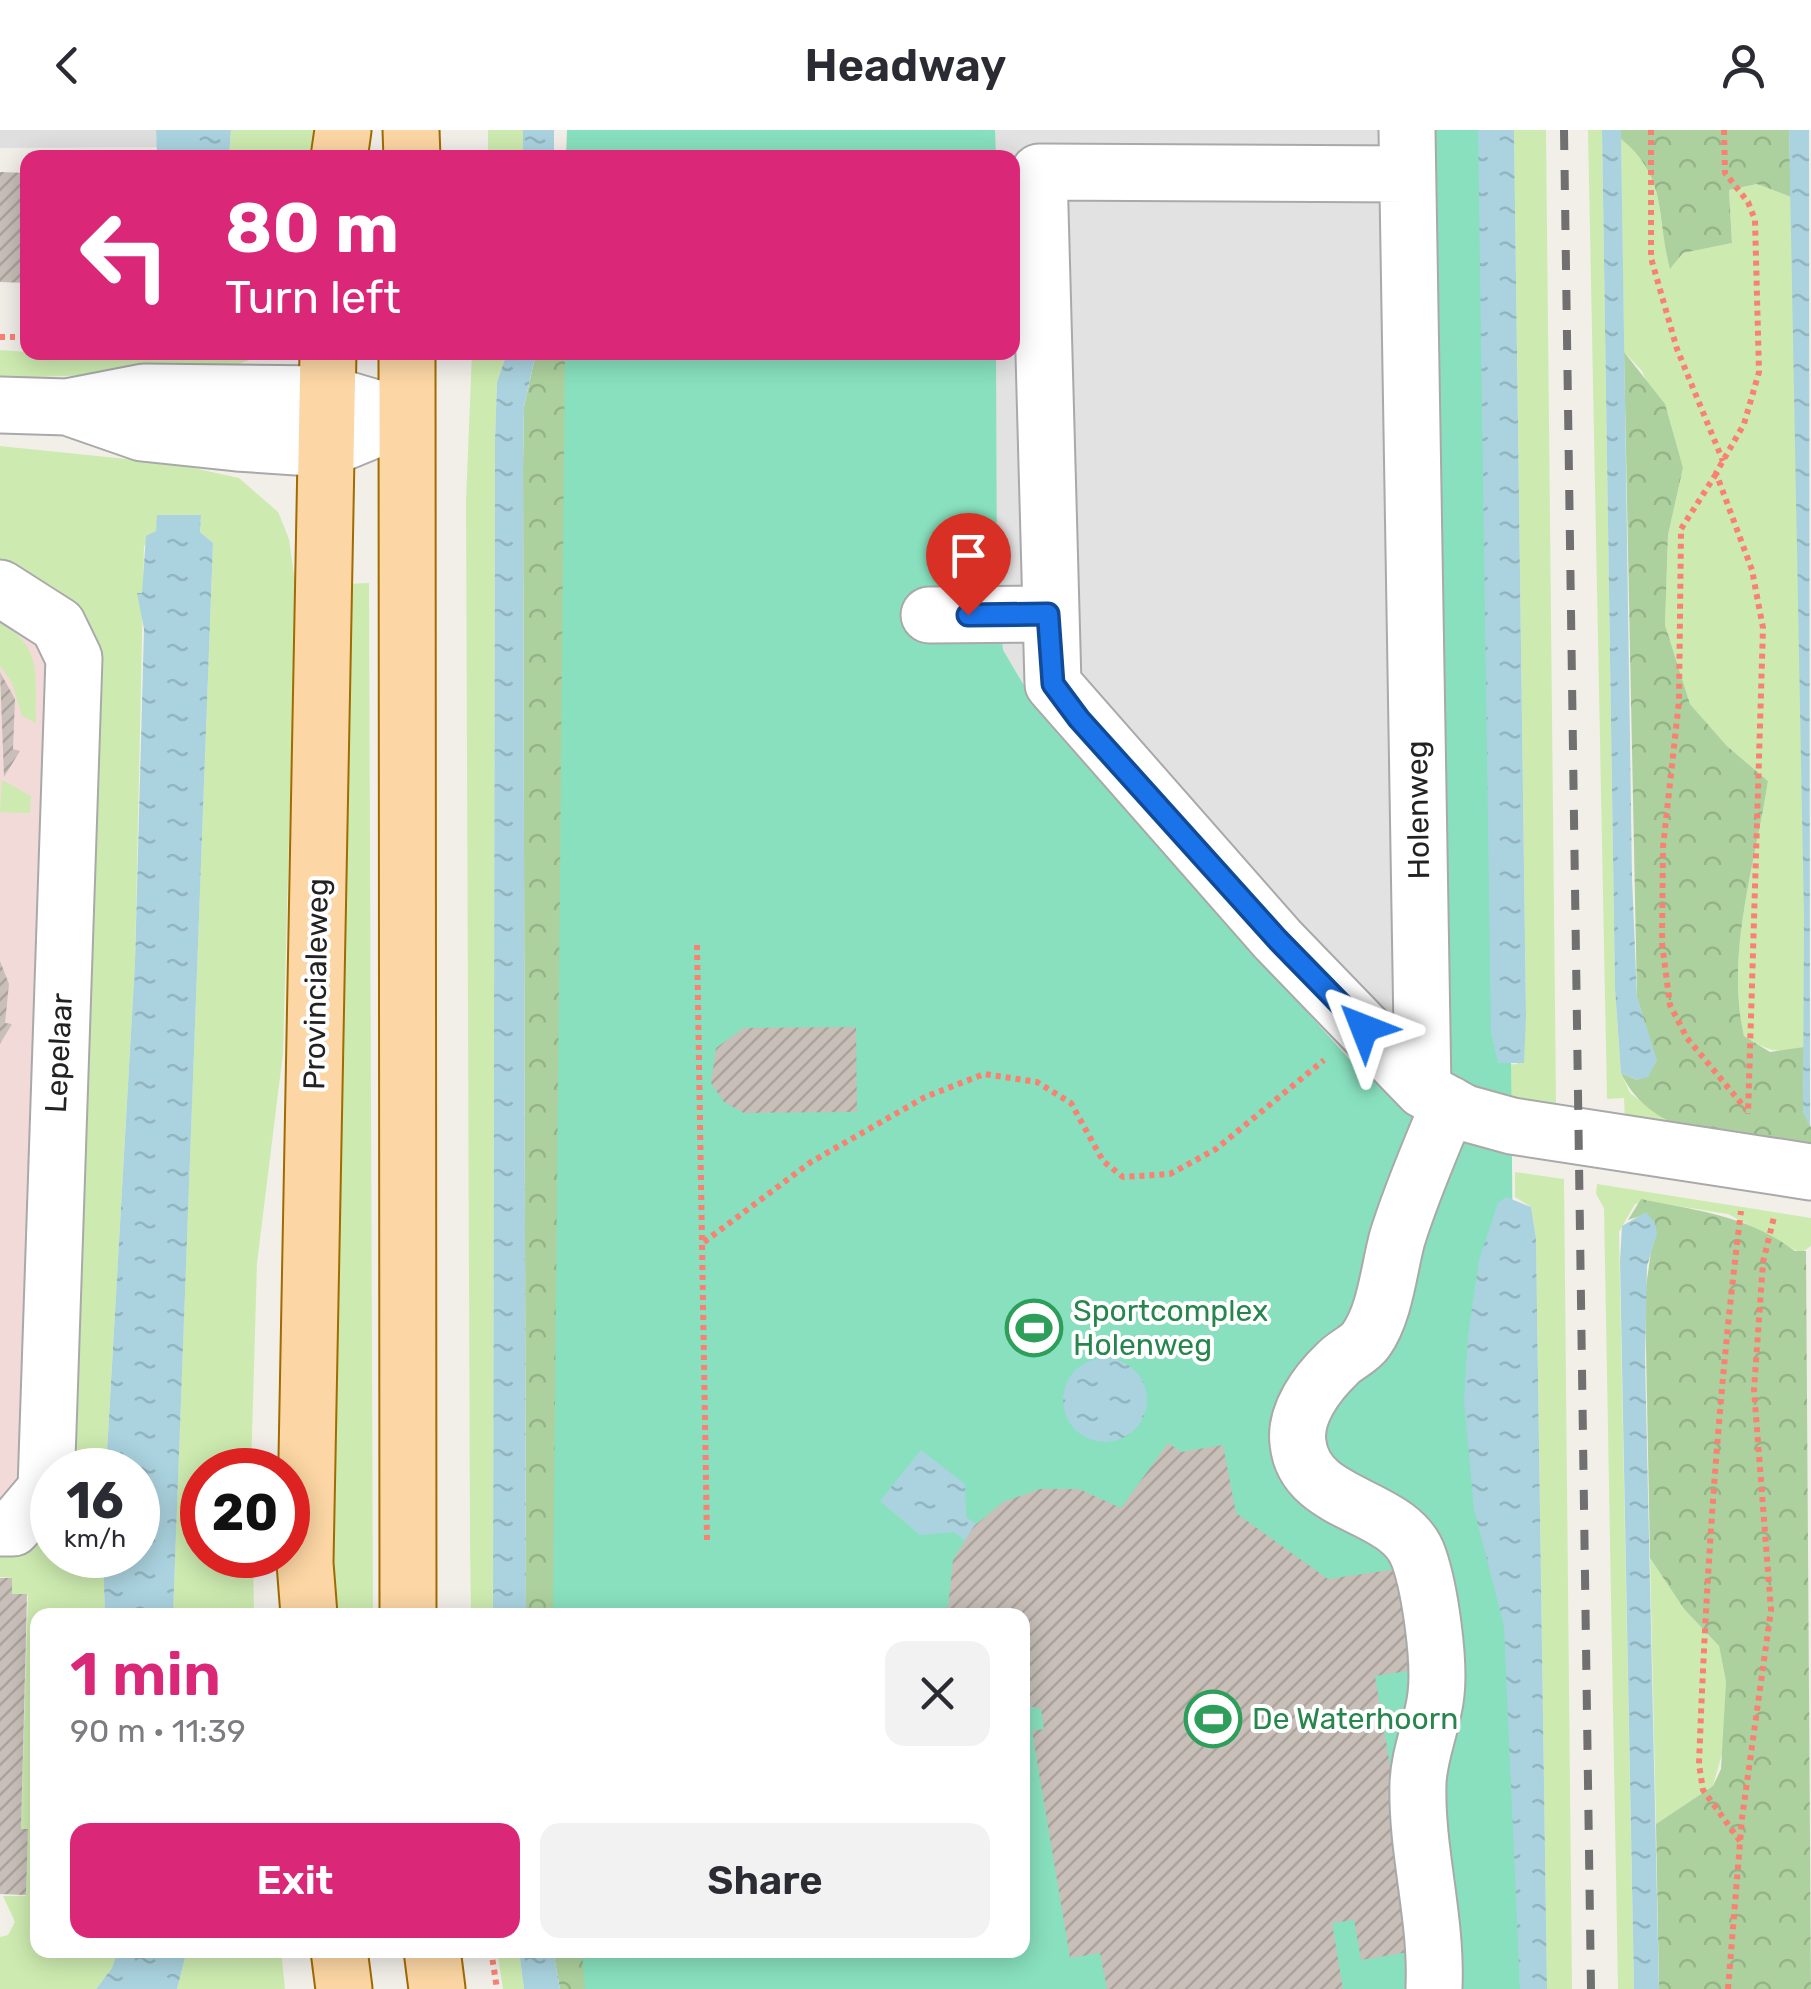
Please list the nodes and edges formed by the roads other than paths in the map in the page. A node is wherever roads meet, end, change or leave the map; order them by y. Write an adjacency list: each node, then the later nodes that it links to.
1 (1407, 152): 9 (street); 11 (street, Holenweg)
2 (407, 360): 6 (main road)
3 (328, 373): 5 (street); 6 (street); 7 (main road, Provincialeweg)
4 (0, 405): 5 (street)
5 (67, 407): 7 (street)
6 (406, 417): 7 (street); 15 (main road)
7 (327, 449): 14 (main road, Provincialeweg)
8 (0, 588): 13 (street, Lepelaar)
9 (1048, 614): 10 (street); 11 (street)
10 (928, 616)
11 (1406, 1069): 12 (street); 18 (street)
12 (1772, 1153)
13 (0, 1528)
14 (308, 1608)
15 (408, 1608)
16 (339, 1958): 19 (main road)
17 (433, 1958): 20 (main road)
18 (1434, 1986)
19 (344, 1989)
20 (438, 1989)

